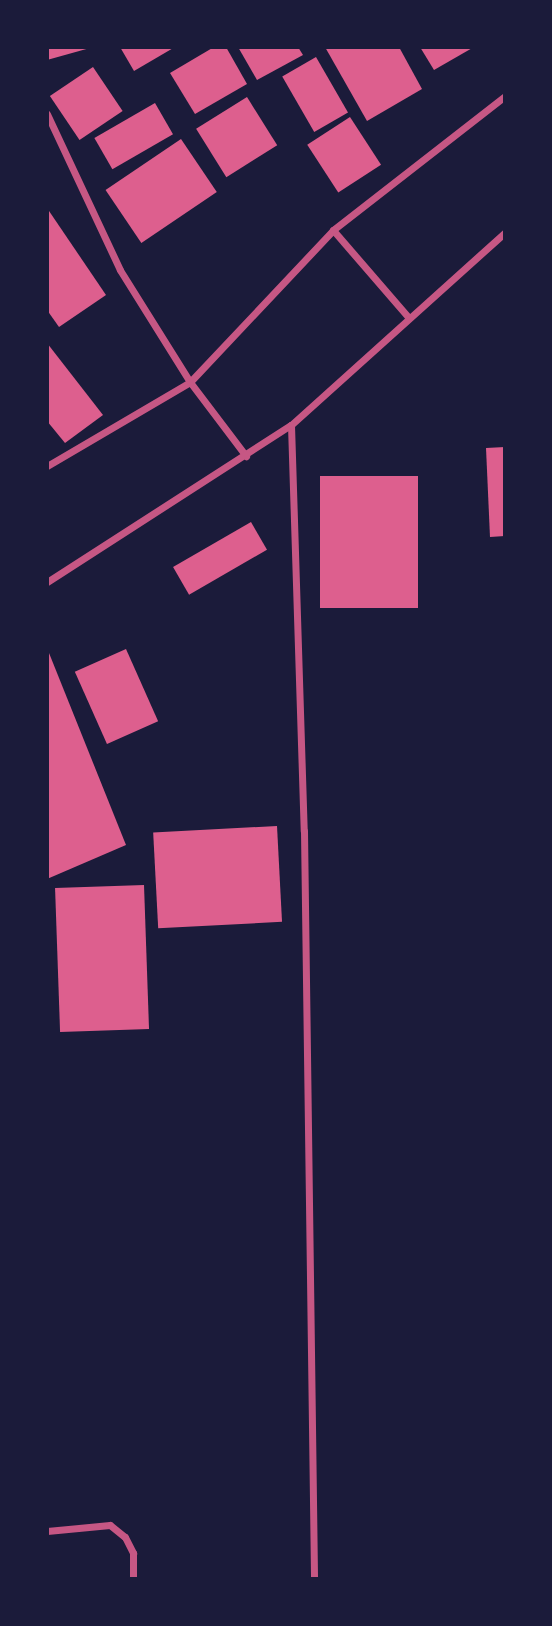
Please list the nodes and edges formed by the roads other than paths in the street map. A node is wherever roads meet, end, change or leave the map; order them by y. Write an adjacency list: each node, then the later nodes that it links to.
1 (505, 96): 3 (street)
2 (47, 114): 6 (street)
3 (333, 230): 5 (street); 6 (street)
4 (505, 232): 5 (street)
5 (409, 318): 7 (street)
6 (190, 382): 8 (street); 9 (street)
7 (291, 425): 8 (street); 13 (street)
8 (246, 456): 10 (street)
9 (47, 466)
10 (47, 582)
11 (47, 1531): 12 (street)
12 (133, 1579)
13 (314, 1579)

